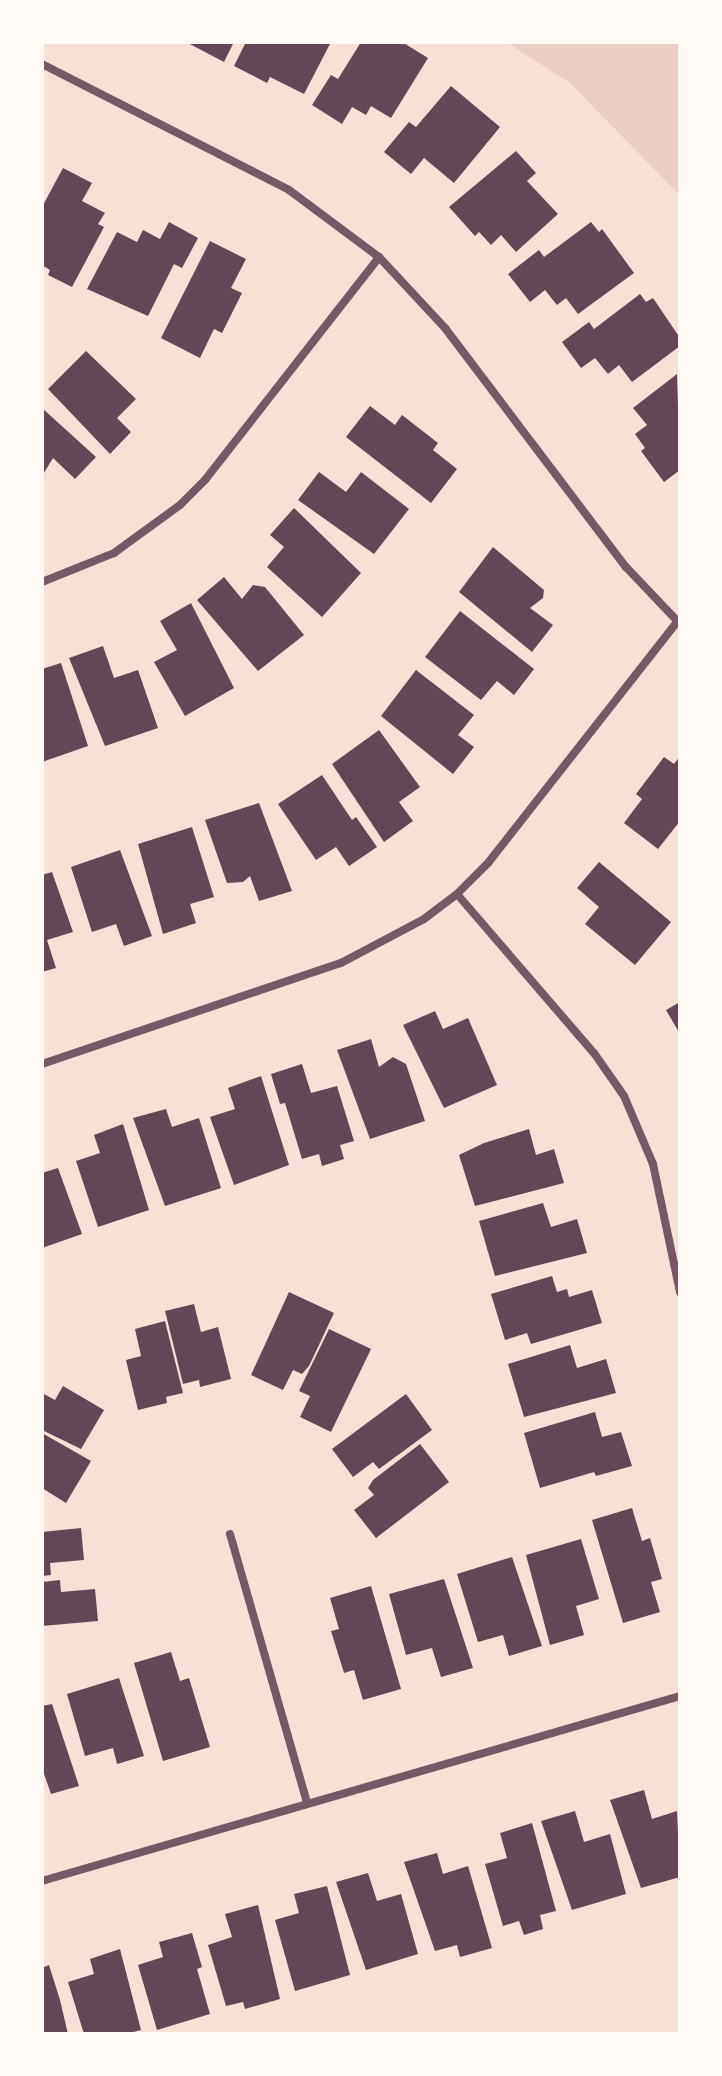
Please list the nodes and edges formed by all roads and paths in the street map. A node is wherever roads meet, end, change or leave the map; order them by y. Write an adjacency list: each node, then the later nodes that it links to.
1 (42, 64): 2 (street)
2 (379, 257): 3 (street); 4 (street)
3 (42, 582)
4 (679, 623): 5 (street)
5 (457, 894): 6 (street); 7 (street)
6 (42, 1064)
7 (680, 1292)
8 (230, 1534): 10 (street)
9 (680, 1696): 10 (street)
10 (307, 1803): 11 (street)
11 (42, 1881)

